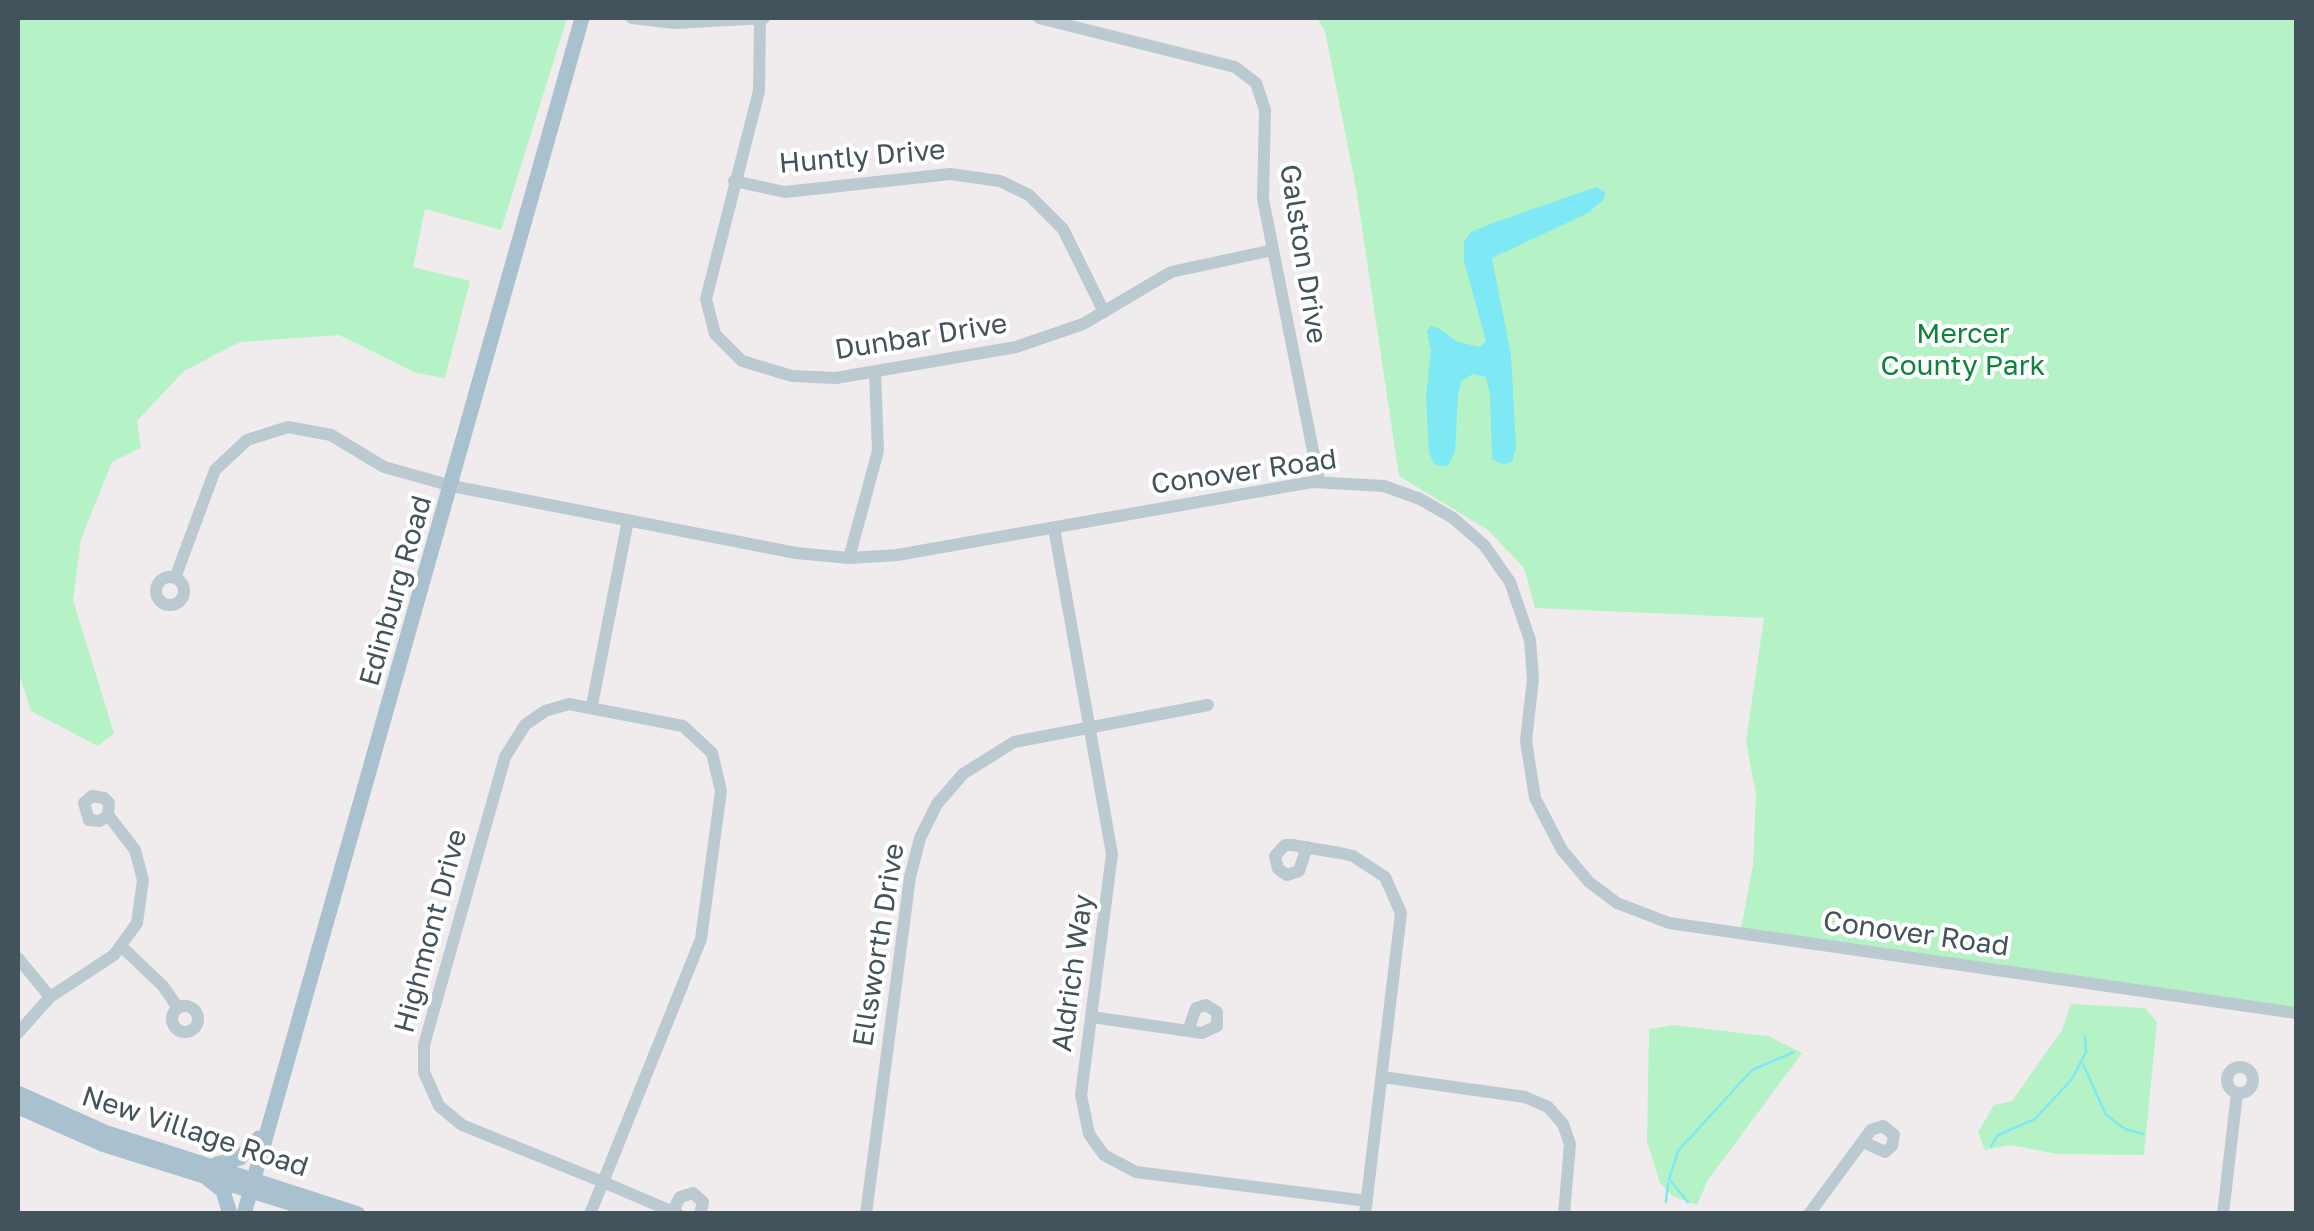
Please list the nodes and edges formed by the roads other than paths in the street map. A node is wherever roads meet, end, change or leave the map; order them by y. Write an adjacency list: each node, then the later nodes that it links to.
1 (582, 18): 10 (main road, Edinburg Road)
2 (632, 18): 3 (street)
3 (762, 18): 5 (street, Dunbar Drive)
4 (1039, 18): 6 (street, Galston Drive)
5 (734, 181): 7 (street, Huntly Drive); 8 (street, Dunbar Drive)
6 (1273, 250): 7 (street, Dunbar Drive); 9 (street, Galston Drive)
7 (1104, 312): 8 (street, Dunbar Drive)
8 (875, 373): 13 (street)
9 (1319, 481): 12 (street, Conover Road); 24 (street, Conover Road)
10 (452, 486): 11 (street, Conover Road); 14 (street, Conover Road); 32 (main road, Edinburg Road)
11 (628, 520): 13 (street, Conover Road); 15 (street)
12 (1054, 528): 13 (street, Conover Road); 17 (street, Aldrich Way)
13 (848, 558)
14 (175, 578)
15 (592, 705): 36 (street); 36 (street, Highmont Drive)
16 (1208, 705): 17 (street, Ellsworth Drive)
17 (1090, 726): 25 (street, Aldrich Way); 45 (street, Ellsworth Drive)
18 (108, 815): 20 (street)
19 (1307, 848): 28 (street)
20 (122, 947): 22 (street); 23 (street)
21 (18, 958): 22 (street)
22 (50, 996): 27 (street)
23 (178, 1008)
24 (2296, 1013)
25 (1092, 1018): 26 (street); 37 (street, Aldrich Way)
26 (1188, 1030)
27 (18, 1032)
28 (1382, 1077): 37 (street); 46 (street)
29 (18, 1093): 34 (main road, New Village Road)
30 (2238, 1093): 48 (street)
31 (18, 1107): 34 (main road, New Village Road)
32 (265, 1131): 34 (main road); 35 (main road, Edinburg Road)
33 (1863, 1142): 47 (street)
34 (204, 1169): 35 (main road, New Village Road); 39 (main road)
35 (250, 1182): 39 (main road, Edinburg Road); 40 (main road, Edinburg Road); 41 (main road, New Village Road); 42 (main road, New Village Road)
36 (603, 1182): 38 (street, Highmont Drive); 43 (street)
37 (1366, 1207)
38 (676, 1212): 44 (street)
39 (232, 1214)
40 (244, 1214)
41 (325, 1214)
42 (358, 1214)
43 (590, 1214)
44 (700, 1214)
45 (866, 1214)
46 (1564, 1214)
47 (1809, 1214)
48 (2222, 1214)

